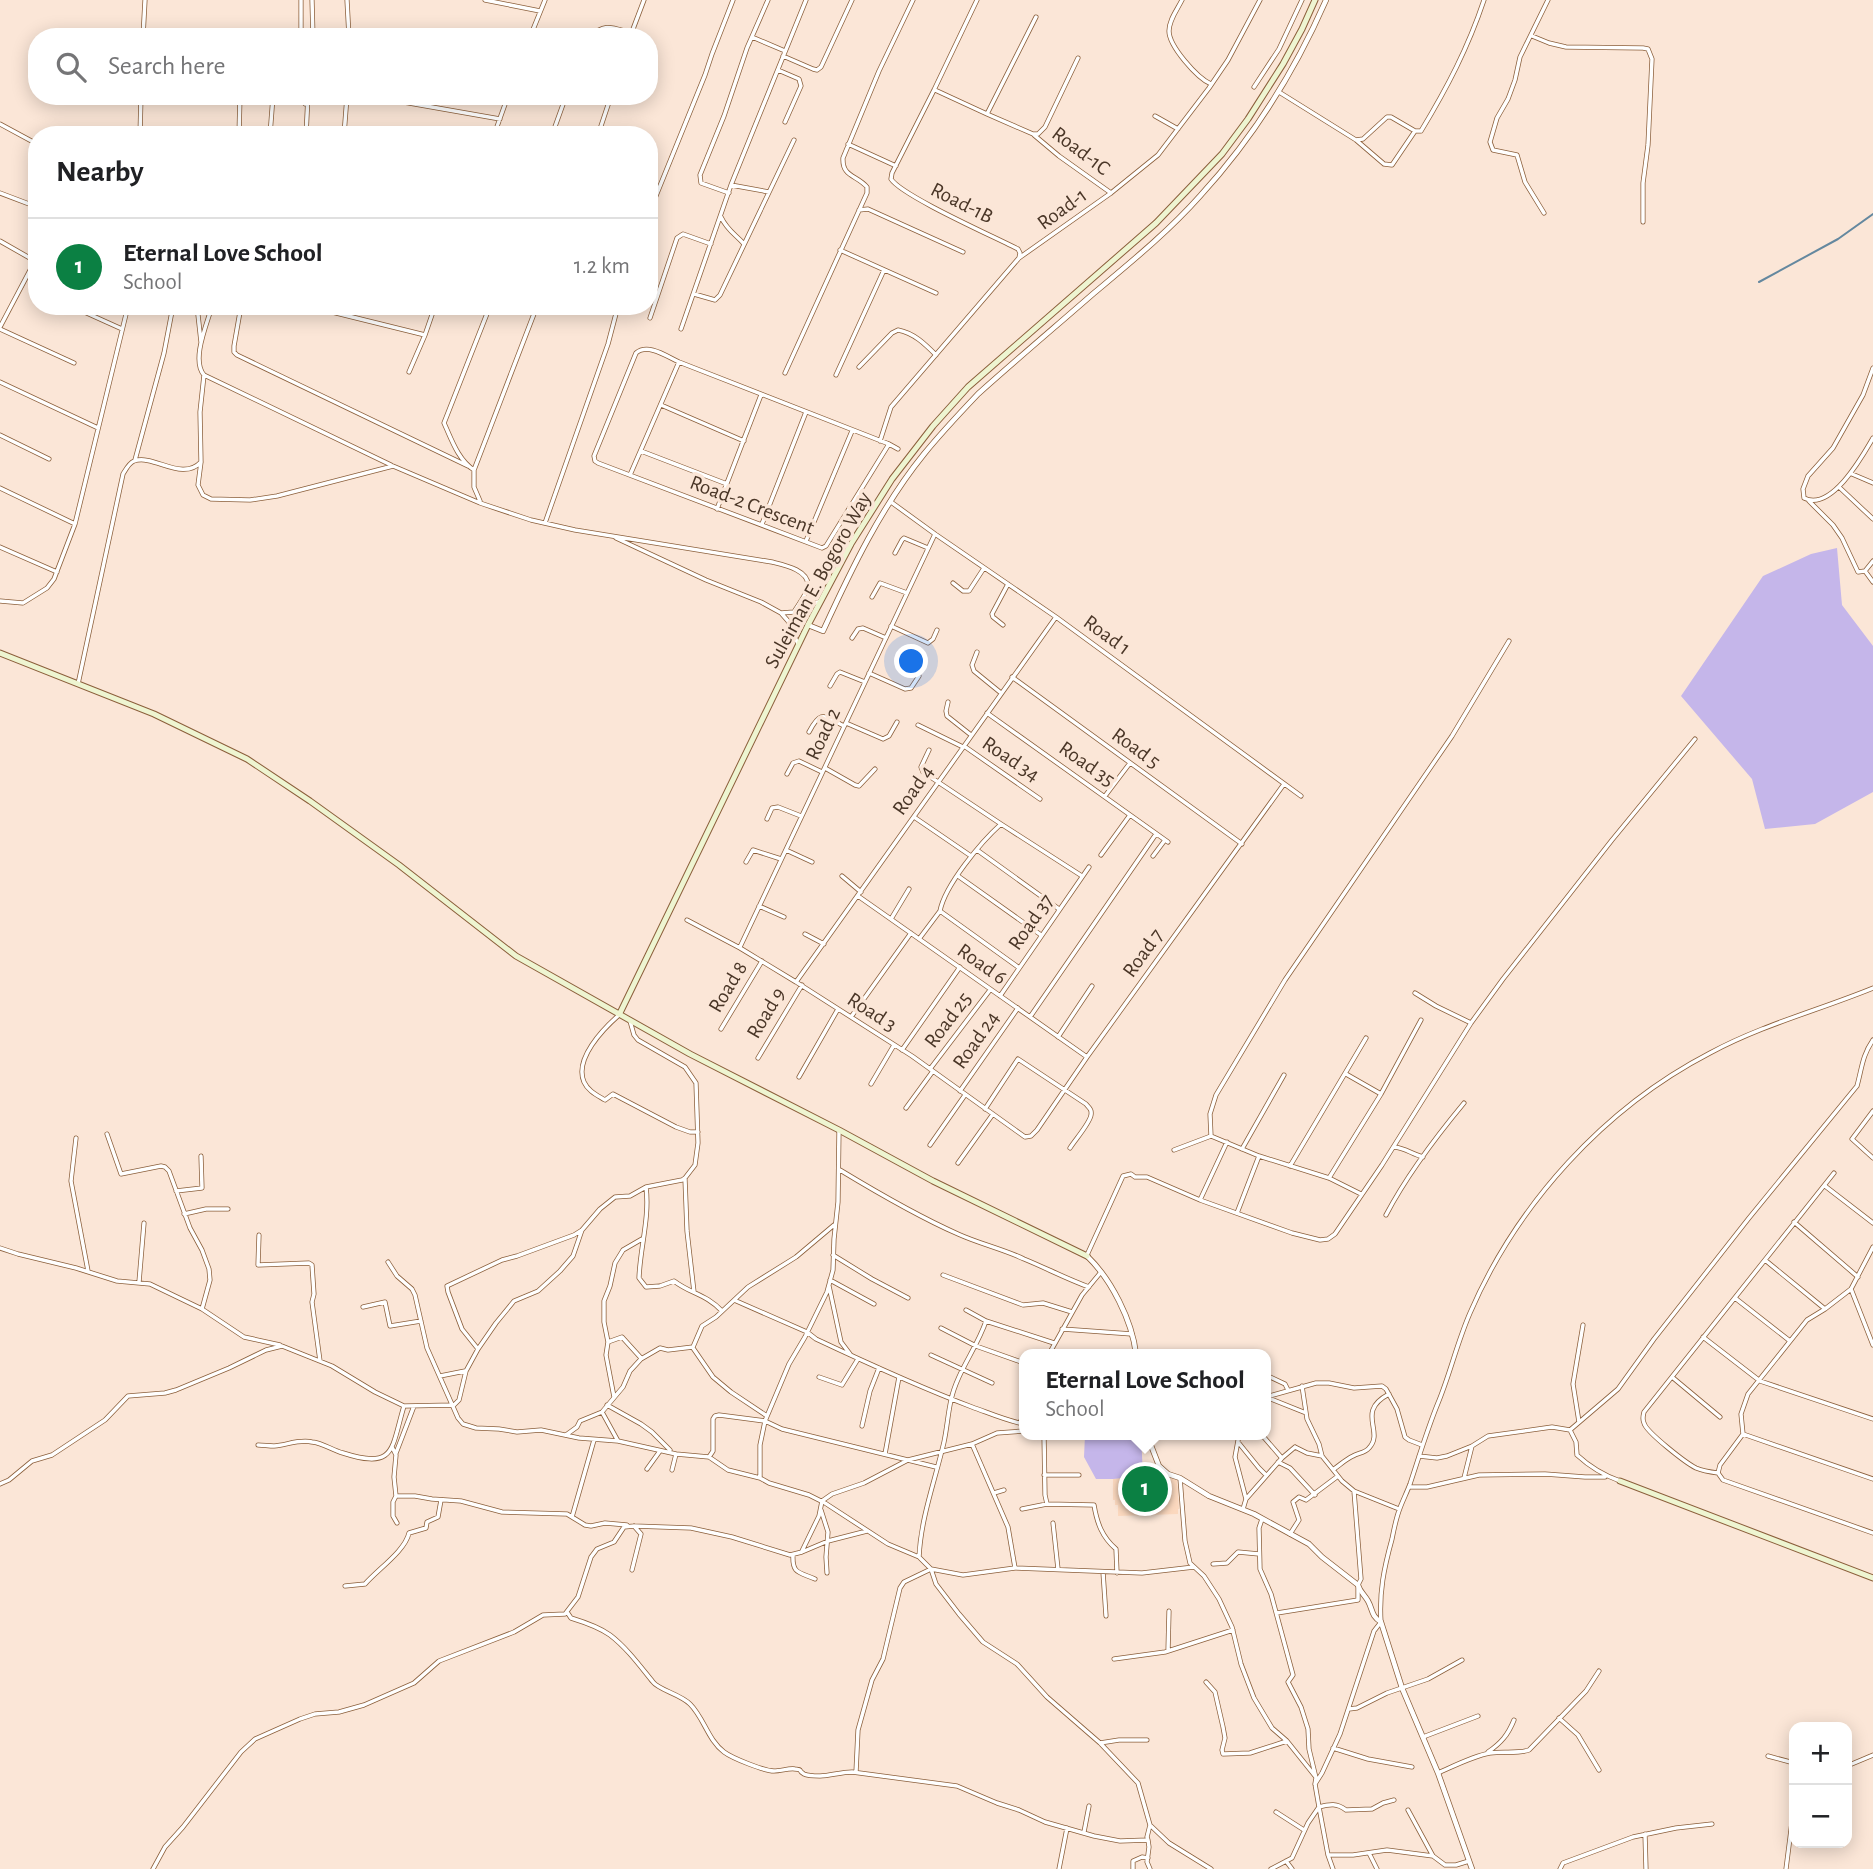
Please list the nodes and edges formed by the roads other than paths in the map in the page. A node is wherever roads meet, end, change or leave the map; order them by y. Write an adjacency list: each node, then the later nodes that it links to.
1 (145, 0): 23 (street)
2 (301, 0): 24 (street)
3 (312, 0): 25 (street)
4 (347, 0): 26 (street)
5 (488, 0): 21 (street)
6 (545, 0): 21 (street)
7 (644, 0): 28 (street)
8 (733, 0): 71 (street)
9 (768, 0): 30 (street)
10 (806, 0): 31 (street)
11 (852, 0): 31 (street)
12 (913, 0): 67 (street)
13 (977, 0): 36 (street)
14 (1182, 0): 34 (street)
15 (1260, 0): 60 (street, Road-1)
16 (1303, 0): 35 (street)
17 (1315, 0): 169 (main road, Suleiman E. Bogoro Way)
18 (1326, 0): 37 (street, Suleiman E. Bogoro Way)
19 (1484, 0): 61 (street)
20 (1548, 0): 29 (street)
21 (540, 11): 27 (street)
22 (1036, 17): 47 (street)
23 (143, 28)
24 (301, 28)
25 (313, 28)
26 (349, 28)
27 (533, 28)
28 (634, 28)
29 (1532, 36): 78 (street); 80 (street)
30 (752, 37): 31 (street); 72 (street)
31 (784, 54): 33 (street)
32 (1078, 58): 62 (street)
33 (778, 70): 50 (street); 70 (street)
34 (1211, 84)
35 (1255, 87)
36 (934, 90): 47 (street, Road-1C); 69 (street)
37 (1279, 92): 66 (street); 146 (street, Suleiman E. Bogoro Way)
38 (141, 105): 52 (street)
39 (240, 105): 53 (street)
40 (272, 105): 54 (street)
41 (346, 105): 56 (street)
42 (420, 105): 49 (street)
43 (505, 105): 49 (street)
44 (563, 105): 58 (street)
45 (608, 105): 59 (street)
46 (306, 106): 55 (street)
47 (987, 114): 62 (street, Road-1C)
48 (1156, 116): 60 (street)
49 (500, 119): 57 (street)
50 (785, 122)
51 (0, 124): 64 (street)
52 (140, 126)
53 (239, 126)
54 (271, 126)
55 (306, 126)
56 (345, 126)
57 (497, 126)
58 (555, 126)
59 (601, 126)
60 (1178, 129): 75 (street, Road-1)
61 (1415, 131): 63 (street); 68 (street)
62 (1033, 134): 75 (street, Road-1C)
63 (1363, 138): 66 (street); 68 (street)
64 (28, 139)
65 (794, 140): 73 (street)
66 (1356, 140): 68 (street)
67 (848, 144): 69 (street); 77 (street)
68 (1362, 144)
69 (896, 166): 87 (street, Road-1B)
70 (732, 185): 72 (street); 73 (street)
71 (658, 192)
72 (729, 192): 79 (street)
73 (769, 192): 83 (street)
74 (0, 193): 76 (street)
75 (1111, 193): 87 (street, Road-1)
76 (28, 204)
77 (859, 210): 84 (street); 85 (street)
78 (1544, 213)
79 (721, 217): 82 (street); 83 (street)
80 (1643, 222)
81 (0, 241): 86 (street)
82 (711, 244): 91 (street); 92 (street)
83 (744, 244): 92 (street)
84 (840, 250): 88 (street); 117 (street)
85 (963, 252)
86 (28, 255)
87 (1019, 258): 111 (street, Road-1)
88 (884, 270): 90 (street); 119 (street)
89 (28, 274): 106 (street)
90 (936, 293)
91 (658, 294)
92 (694, 294): 108 (street)
93 (92, 315): 107 (street)
94 (126, 315): 107 (street)
95 (171, 315): 134 (street)
96 (198, 315): 110 (street)
97 (209, 315): 110 (street)
98 (239, 315): 137 (street)
99 (344, 315): 109 (street)
100 (432, 315): 109 (street)
101 (486, 315): 137 (street)
102 (534, 315): 138 (street)
103 (616, 315): 150 (street)
104 (651, 315): 105 (street)
105 (650, 318)
106 (0, 328): 113 (street)
107 (122, 329): 124 (street)
108 (681, 329)
109 (425, 335): 116 (street)
110 (201, 344): 118 (street)
111 (936, 355): 114 (street); 129 (street, Road-1)
112 (679, 362): 121 (street); 122 (street); 140 (street, Road-2 Crescent)
113 (74, 363)
114 (859, 366)
115 (1873, 368): 145 (street)
116 (409, 372)
117 (785, 373)
118 (204, 375): 135 (street); 136 (street)
119 (836, 375)
120 (0, 382): 124 (street)
121 (761, 395): 123 (street); 128 (street)
122 (661, 405): 128 (street); 132 (street)
123 (806, 412): 125 (street); 152 (street)
124 (98, 428): 151 (street)
125 (852, 430): 129 (street); 155 (street)
126 (0, 435): 133 (street)
127 (1873, 438): 139 (street)
128 (744, 440): 142 (street)
129 (880, 442): 130 (street)
130 (889, 444): 131 (street); 155 (street, Road-2 Crescent)
131 (898, 449)
132 (641, 451): 140 (street); 142 (street)
133 (48, 458)
134 (134, 461): 135 (street); 187 (street)
135 (201, 462): 136 (street)
136 (393, 466): 147 (street)
137 (468, 466): 138 (street)
138 (474, 470): 147 (street)
139 (1852, 474): 141 (street); 143 (street)
140 (630, 475): 148 (street, Road-2 Crescent)
141 (1873, 483)
142 (727, 484): 148 (street)
143 (1839, 487): 145 (street); 149 (street)
144 (0, 488): 151 (street)
145 (1809, 501): 161 (street)
146 (891, 502): 153 (street, Road 1); 173 (street, Suleiman E. Bogoro Way)
147 (480, 503): 150 (street)
148 (717, 509): 152 (street, Road-2 Crescent)
149 (1873, 519)
150 (545, 523): 154 (street)
151 (75, 524): 162 (street)
152 (762, 526): 155 (street, Road-2 Crescent)
153 (935, 534): 157 (street, Road 2); 160 (street, Road 1)
154 (611, 536): 170 (street); 171 (street)
155 (806, 541)
156 (0, 547): 162 (street)
157 (928, 548): 158 (street); 166 (street, Road 2)
158 (895, 553)
159 (1873, 561): 161 (street)
160 (984, 568): 164 (street); 165 (street, Road 1)
161 (1865, 571): 163 (street)
162 (57, 572): 168 (street)
163 (1873, 582)
164 (953, 583)
165 (1008, 584): 172 (street, Road 1); 174 (street)
166 (907, 593): 167 (street); 175 (street, Road 2)
167 (872, 597)
168 (0, 601)
169 (820, 601): 170 (street); 173 (main road, Suleiman E. Bogoro Way)
170 (794, 612): 171 (street)
171 (781, 613): 180 (street)
172 (1056, 617): 185 (street, Road 4); 205 (street, Road 1)
173 (808, 625): 180 (main road, Suleiman E. Bogoro Way)
174 (1003, 625)
175 (891, 626): 176 (street); 178 (street, Road 2)
176 (937, 630)
177 (852, 638): 178 (street)
178 (886, 638): 183 (street, Road 2)
179 (1509, 641): 285 (street)
180 (798, 644): 254 (main road, Suleiman E. Bogoro Way)
181 (977, 652): 189 (street)
182 (0, 653): 187 (main road)
183 (869, 673): 184 (street); 186 (street, Road 2)
184 (919, 676)
185 (1012, 677): 189 (street, Road 4); 200 (street, Road 5)
186 (865, 682): 188 (street); 193 (street, Road 2)
187 (78, 684): 254 (main road)
188 (830, 686)
189 (1001, 693): 191 (street, Road 4)
190 (948, 702): 196 (street)
191 (987, 713): 196 (street, Road 4); 206 (street, Road 35)
192 (897, 722): 193 (street)
193 (845, 725): 195 (street); 202 (street, Road 2)
194 (918, 725): 198 (street, Road 34)
195 (809, 732)
196 (971, 735): 198 (street, Road 4)
197 (1695, 740): 259 (street)
198 (964, 747): 204 (street, Road 4); 208 (street, Road 34)
199 (929, 750): 204 (street)
200 (1130, 763): 206 (street); 215 (street, Road 5)
201 (875, 769): 202 (street)
202 (824, 770): 203 (street); 210 (street, Road 2)
203 (787, 775)
204 (939, 782): 211 (street, Road 4); 213 (street)
205 (1284, 784): 207 (street, Road 1); 215 (street, Road 7)
206 (1105, 796): 209 (street, Road 35)
207 (1301, 796)
208 (1040, 799)
209 (1130, 815): 214 (street, Road 35); 218 (street)
210 (802, 816): 212 (street); 216 (street, Road 2)
211 (914, 817): 219 (street); 229 (street, Road 4)
212 (767, 819)
213 (1001, 824): 217 (street); 227 (street)
214 (1156, 834): 220 (street, Road 35); 256 (street)
215 (1242, 844): 266 (street, Road 7)
216 (786, 850): 221 (street, Road 2); 223 (street)
217 (977, 850): 219 (street); 231 (street)
218 (1101, 855)
219 (971, 856): 226 (street)
220 (1153, 856)
221 (781, 859): 222 (street); 230 (street, Road 2)
222 (746, 862)
223 (813, 862)
224 (1089, 867): 227 (street, Road 37)
225 (842, 876): 229 (street, Road 6)
226 (958, 876): 232 (street); 238 (street)
227 (1082, 876): 231 (street, Road 37)
228 (909, 889): 234 (street)
229 (860, 894): 234 (street, Road 6); 240 (street, Road 4)
230 (759, 906): 233 (street); 241 (street, Road 2)
231 (1059, 909): 238 (street, Road 37)
232 (940, 911): 239 (street); 244 (street)
233 (784, 916)
234 (891, 919): 237 (street, Road 6)
235 (687, 920): 241 (street, Road 3)
236 (805, 933): 240 (street)
237 (911, 933): 239 (street, Road 6); 255 (street)
238 (1041, 935): 244 (street, Road 37)
239 (919, 939): 243 (street, Road 6)
240 (824, 944): 245 (street, Road 4)
241 (740, 948): 242 (street, Road 3)
242 (762, 961): 245 (street, Road 3); 260 (street, Road 8)
243 (960, 967): 249 (street, Road 6); 265 (street)
244 (1019, 968): 251 (street, Road 37)
245 (796, 982): 246 (street, Road 3)
246 (802, 985): 253 (street, Road 3); 267 (street, Road 9)
247 (1092, 986): 261 (street)
248 (1873, 988): 411 (street)
249 (991, 989): 251 (street, Road 6); 268 (street, Road 25)
250 (1415, 993): 259 (street)
251 (1000, 996): 252 (street, Road 6)
252 (1018, 1008): 256 (street, Road 6); 274 (street, Road 24)
253 (838, 1009): 255 (street, Road 3); 271 (street)
254 (620, 1013): 257 (main road); 283 (street)
255 (851, 1017): 264 (street, Road 3)
256 (1030, 1017): 261 (street, Road 6)
257 (630, 1019): 282 (main road); 283 (street)
258 (1421, 1020): 276 (street)
259 (1471, 1023): 290 (street)
260 (721, 1029)
261 (1058, 1037): 266 (street, Road 6)
262 (1366, 1038): 269 (street)
263 (1873, 1040): 397 (street)
264 (894, 1045): 265 (street, Road 3); 272 (street)
265 (902, 1050): 268 (street, Road 3)
266 (1087, 1057): 273 (street, Road 7)
267 (758, 1058)
268 (932, 1070): 274 (street, Road 3); 278 (street, Road 25)
269 (1345, 1073): 276 (street); 299 (street)
270 (1284, 1075): 292 (street)
271 (799, 1077)
272 (871, 1084)
273 (1065, 1090): 279 (street); 286 (street, Road 7); 291 (street)
274 (960, 1091): 275 (street, Road 3)
275 (965, 1094): 279 (street, Road 3); 289 (street)
276 (1381, 1094): 303 (street)
277 (1464, 1103): 296 (street)
278 (906, 1108)
279 (985, 1109): 281 (street, Road 3)
280 (1873, 1111): 297 (street)
281 (993, 1114): 286 (street, Road 3); 298 (street)
282 (839, 1130): 300 (street); 323 (main road)
283 (698, 1132): 302 (street)
284 (107, 1134): 306 (street)
285 (1211, 1136): 288 (street); 293 (street)
286 (1025, 1137)
287 (76, 1138): 326 (street)
288 (1227, 1142): 292 (street); 308 (street)
289 (930, 1145)
290 (1394, 1147): 296 (street); 307 (street)
291 (1070, 1148)
292 (1242, 1149): 295 (street)
293 (1174, 1150)
294 (201, 1156): 306 (street)
295 (1259, 1156): 299 (street); 310 (street)
296 (1423, 1157): 312 (street)
297 (1873, 1158)
298 (958, 1163)
299 (1290, 1166): 303 (street)
300 (839, 1170): 315 (street); 333 (street)
301 (1834, 1173): 304 (street)
302 (685, 1178): 305 (street); 335 (street)
303 (1329, 1178): 307 (street)
304 (1824, 1185): 313 (street); 316 (street)
305 (646, 1187): 317 (street); 319 (street)
306 (176, 1191): 311 (street)
307 (1361, 1194): 310 (street)
308 (1200, 1200): 310 (street); 323 (street)
309 (228, 1209): 311 (street)
310 (1237, 1213)
311 (184, 1214): 341 (street)
312 (1386, 1215)
313 (1794, 1222): 324 (street); 329 (street)
314 (144, 1223): 331 (street)
315 (835, 1223): 322 (street); 338 (street)
316 (1873, 1223)
317 (582, 1230): 361 (street); 361 (street)
318 (259, 1235): 368 (street)
319 (642, 1239): 335 (street); 355 (street)
320 (1873, 1247): 329 (street)
321 (0, 1248): 326 (street)
322 (834, 1255): 330 (street); 336 (street)
323 (1087, 1256): 327 (street)
324 (1765, 1260): 337 (street); 343 (street)
325 (388, 1262): 346 (street)
326 (88, 1271): 331 (street)
327 (1101, 1272): 333 (street); 352 (street)
328 (943, 1275): 345 (street)
329 (1858, 1277): 334 (street)
330 (830, 1280): 332 (street); 339 (street)
331 (139, 1282): 341 (street)
332 (829, 1286): 351 (street); 365 (street)
333 (1089, 1287): 345 (street)
334 (1851, 1289): 343 (street); 357 (street)
335 (694, 1292): 344 (street)
336 (908, 1298)
337 (1735, 1298): 353 (street); 354 (street)
338 (734, 1300): 344 (street); 351 (street)
339 (874, 1304)
340 (363, 1307): 346 (street)
341 (202, 1309): 358 (street)
342 (966, 1310): 347 (street)
343 (1825, 1310): 354 (street)
344 (722, 1311): 360 (street)
345 (1072, 1312): 350 (street)
346 (421, 1321): 373 (street)
347 (986, 1321): 356 (street); 359 (street)
348 (1583, 1325): 397 (street)
349 (941, 1328): 359 (street)
350 (1062, 1329): 352 (street); 356 (street)
351 (807, 1332): 365 (street); 394 (street)
352 (1132, 1334): 363 (street)
353 (1703, 1337): 377 (street); 378 (street)
354 (1790, 1341): 378 (street)
355 (608, 1342): 366 (street); 384 (street)
356 (1054, 1343): 362 (street)
357 (1873, 1345)
358 (282, 1346): 368 (street); 440 (street)
359 (976, 1346): 369 (street); 371 (street)
360 (692, 1347): 366 (street); 394 (street)
361 (478, 1349): 372 (street)
362 (1051, 1349)
363 (1135, 1349)
364 (931, 1355): 371 (street)
365 (852, 1356): 367 (street)
366 (641, 1358): 384 (street)
367 (858, 1359): 370 (street); 374 (street)
368 (320, 1361): 389 (street)
369 (1019, 1361)
370 (879, 1368): 375 (street); 398 (street)
371 (963, 1370): 379 (street); 385 (street)
372 (466, 1371): 373 (street); 387 (street)
373 (440, 1376): 387 (street)
374 (819, 1377)
375 (899, 1377): 385 (street); 418 (street)
376 (1271, 1377): 381 (street)
377 (1672, 1377): 393 (street); 429 (street)
378 (1760, 1381): 395 (street); 401 (street)
379 (992, 1383)
380 (1302, 1386): 381 (street); 382 (street); 392 (street)
381 (1288, 1390): 383 (street)
382 (1389, 1394): 411 (street); 427 (street)
383 (1271, 1395)
384 (614, 1397): 388 (street)
385 (951, 1399): 396 (street); 417 (street)
386 (1271, 1399): 392 (street)
387 (454, 1405): 390 (street); 402 (street)
388 (607, 1405): 391 (street); 416 (street)
389 (404, 1406): 390 (street); 412 (street)
390 (415, 1406): 415 (street)
391 (601, 1412): 402 (street); 407 (street)
392 (1306, 1413): 419 (street)
393 (1720, 1418)
394 (766, 1419): 418 (street); 421 (street); 437 (street)
395 (1873, 1419)
396 (1019, 1422)
397 (1579, 1422): 399 (street)
398 (862, 1426)
399 (1570, 1430): 413 (street); 434 (street)
400 (1019, 1431): 410 (street)
401 (1743, 1434): 429 (street); 438 (street)
402 (566, 1435): 403 (street)
403 (594, 1440): 407 (street); 455 (street)
404 (1044, 1440): 430 (street)
405 (1149, 1440): 435 (street)
406 (1266, 1440): 422 (street)
407 (618, 1441): 414 (street)
408 (1238, 1442): 432 (street); 447 (street)
409 (258, 1444): 412 (street)
410 (972, 1444): 417 (street); 444 (street)
411 (1422, 1445): 420 (street)
412 (391, 1447): 415 (street)
413 (1472, 1447): 420 (street); 436 (street)
414 (661, 1451): 416 (street); 426 (street)
415 (396, 1453): 446 (street)
416 (674, 1453): 421 (street); 428 (street)
417 (941, 1453): 423 (street); 425 (street)
418 (885, 1454): 423 (street)
419 (1322, 1456): 422 (street); 427 (street)
420 (1419, 1456): 441 (street)
421 (709, 1457): 437 (street)
422 (1282, 1458): 424 (street)
423 (908, 1460): 425 (street); 449 (street)
424 (1278, 1462): 432 (street); 445 (street)
425 (936, 1467): 467 (street)
426 (647, 1469)
427 (1334, 1469): 433 (street)
428 (672, 1470)
429 (1718, 1473): 462 (street)
430 (1044, 1475): 431 (street); 450 (street)
431 (1079, 1475)
432 (1266, 1475): 447 (street)
433 (1338, 1476): 443 (street); 445 (street)
434 (1607, 1476): 436 (street); 439 (street)
435 (1180, 1478): 452 (street); 469 (street)
436 (1464, 1478): 441 (street)
437 (760, 1479): 449 (street)
438 (1873, 1479)
439 (1620, 1481): 477 (main road)
440 (0, 1484)
441 (1409, 1487): 453 (street)
442 (1004, 1490): 444 (street)
443 (1354, 1491): 453 (street); 479 (street)
444 (994, 1493): 470 (street)
445 (1315, 1495): 461 (street)
446 (396, 1496): 448 (street); 457 (street)
447 (1246, 1499): 452 (street)
448 (441, 1500): 455 (street); 480 (street)
449 (822, 1501): 454 (street); 460 (street)
450 (1047, 1504): 451 (street); 476 (street)
451 (1022, 1509)
452 (1243, 1509): 456 (street)
453 (1399, 1509): 485 (street)
454 (820, 1510): 463 (street); 464 (street)
455 (572, 1517): 459 (street)
456 (1262, 1519): 461 (street); 465 (street)
457 (397, 1523)
458 (1053, 1523): 473 (street)
459 (634, 1526): 466 (street); 472 (street); 482 (street)
460 (868, 1530): 463 (street); 467 (street)
461 (1290, 1534): 479 (street)
462 (1873, 1534)
463 (828, 1541): 464 (street); 475 (street)
464 (802, 1552): 466 (street)
465 (1259, 1554): 468 (street); 483 (street)
466 (793, 1555): 478 (street)
467 (919, 1557): 471 (street)
468 (1213, 1564)
469 (1194, 1567): 476 (street); 486 (street)
470 (1015, 1568): 471 (street); 473 (street)
471 (931, 1569): 500 (street); 509 (street)
472 (632, 1570)
473 (1058, 1570): 474 (street)
474 (1103, 1572): 476 (street); 484 (street)
475 (827, 1573)
476 (1117, 1573)
477 (1873, 1578)
478 (815, 1579)
479 (1358, 1585): 483 (street); 485 (street)
480 (345, 1586)
481 (1169, 1611): 487 (street)
482 (567, 1612): 509 (street); 534 (street)
483 (1277, 1613): 512 (street)
484 (1106, 1616)
485 (1381, 1622): 492 (street); 493 (street)
486 (1233, 1630): 487 (street); 499 (street)
487 (1168, 1651): 488 (street)
488 (1114, 1660)
489 (1462, 1660): 492 (street)
490 (1599, 1671): 495 (street)
491 (1206, 1682): 499 (street)
492 (1402, 1688): 493 (street); 497 (street)
493 (1349, 1709): 501 (street)
494 (1478, 1716): 497 (street)
495 (1559, 1718): 502 (street); 508 (street)
496 (1514, 1720): 502 (street)
497 (1423, 1737): 511 (street)
498 (1147, 1740): 500 (street)
499 (1287, 1741): 512 (street)
500 (1100, 1743): 519 (street)
501 (1333, 1748): 507 (street); 510 (street)
502 (1487, 1753): 511 (street)
503 (1873, 1755): 506 (street)
504 (1768, 1756): 505 (street)
505 (1789, 1762)
506 (1852, 1764)
507 (1412, 1768)
508 (1599, 1770)
509 (856, 1772): 521 (street)
510 (1322, 1773): 512 (street); 513 (street)
511 (1438, 1773): 531 (street)
512 (1316, 1775): 513 (street)
513 (1315, 1784): 516 (street)
514 (1394, 1800): 516 (street)
515 (1089, 1806): 523 (street)
516 (1319, 1807): 522 (street); 528 (street)
517 (1408, 1810): 529 (street)
518 (1276, 1812): 522 (street)
519 (1150, 1825): 525 (street); 538 (street)
520 (1712, 1825): 524 (street)
521 (1068, 1828): 523 (street); 535 (street)
522 (1304, 1830): 532 (street)
523 (1084, 1832): 525 (street)
524 (1645, 1834): 545 (street); 546 (street)
525 (1148, 1840): 530 (street)
526 (1789, 1848): 547 (street)
527 (1369, 1853): 528 (street); 529 (street); 542 (street)
528 (1328, 1854): 541 (street)
529 (1433, 1856): 533 (street)
530 (1149, 1858): 536 (street); 537 (street)
531 (1469, 1860): 533 (street); 544 (street)
532 (1286, 1861): 539 (street); 540 (street)
533 (1438, 1861): 543 (street)
534 (153, 1869)
535 (1059, 1869)
536 (1133, 1869)
537 (1150, 1869)
538 (1211, 1869)
539 (1271, 1869)
540 (1292, 1869)
541 (1333, 1869)
542 (1377, 1869)
543 (1438, 1869)
544 (1472, 1869)
545 (1560, 1869)
546 (1646, 1869)
547 (1787, 1869)

